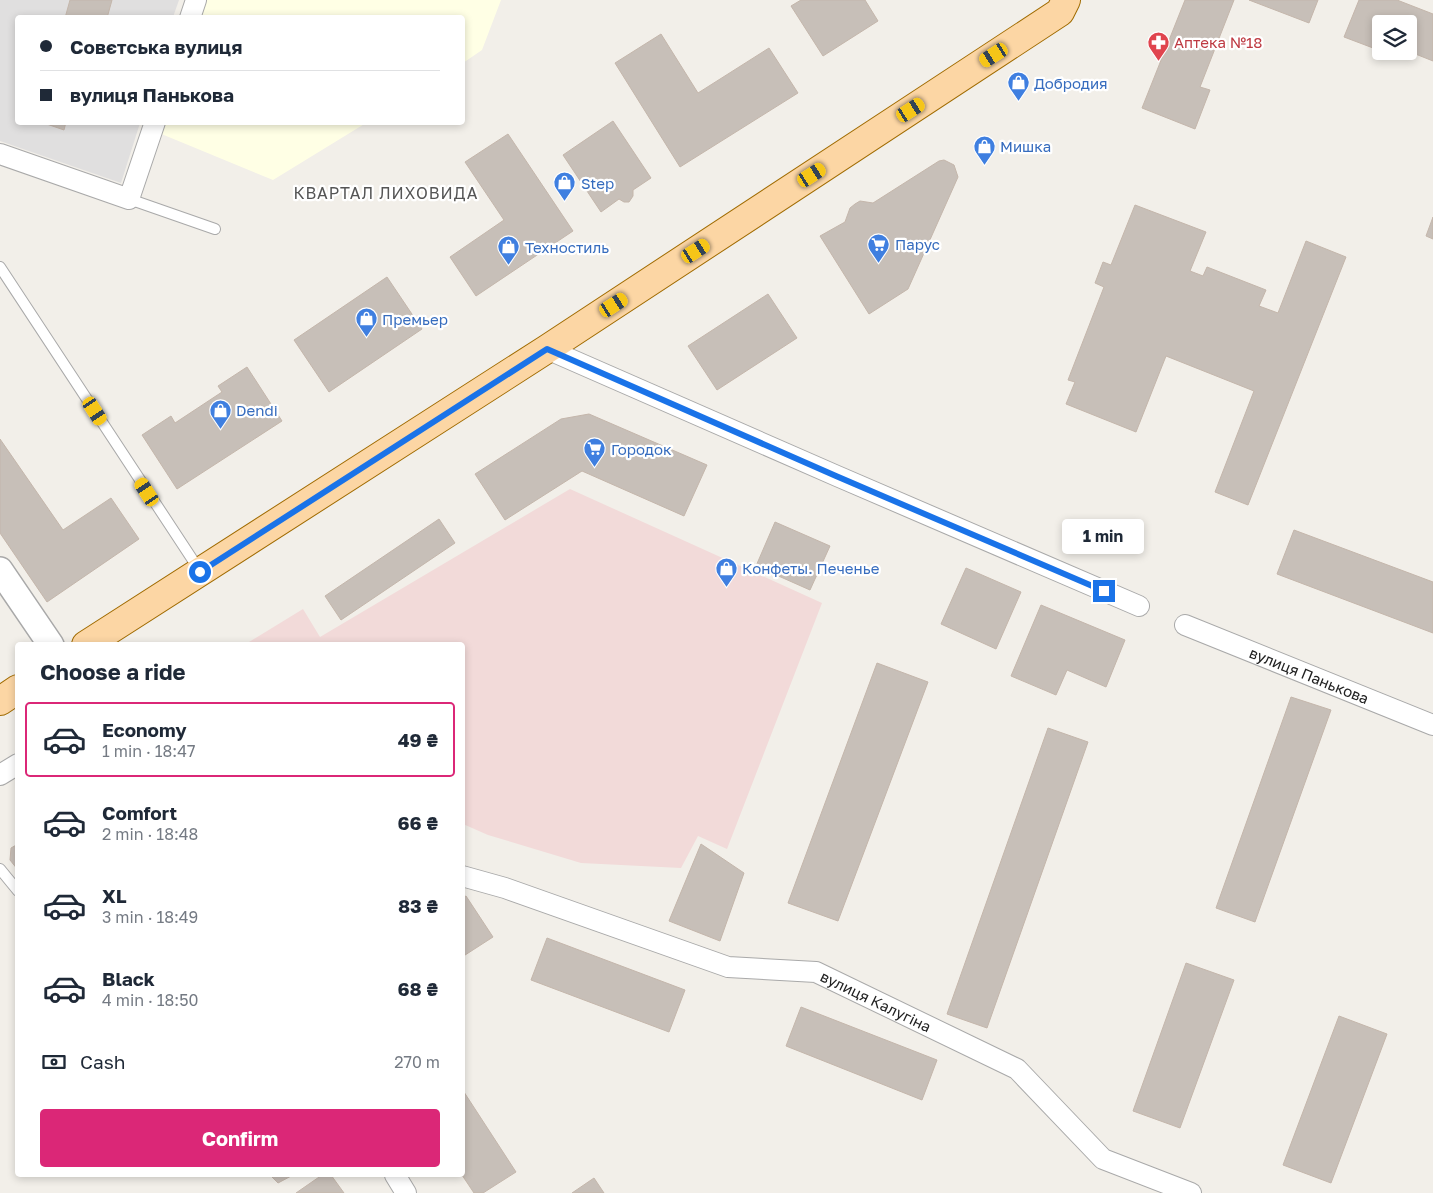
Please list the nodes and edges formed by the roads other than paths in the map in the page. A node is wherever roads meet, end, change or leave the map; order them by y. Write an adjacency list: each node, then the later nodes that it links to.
1 (196, 0): 3 (street)
2 (1066, 0): 9 (main road)
3 (191, 15)
4 (154, 125): 6 (street)
5 (0, 154): 6 (street)
6 (129, 199): 7 (lane)
7 (215, 229)
8 (0, 267): 11 (lane)
9 (547, 349): 11 (main road); 12 (street)
10 (0, 570): 14 (street)
11 (200, 572): 15 (main road)
12 (1139, 606)
13 (1185, 626): 18 (street, вулиця Панькова)
14 (49, 642)
15 (91, 642)
16 (15, 691): 17 (main road)
17 (0, 700)
18 (1433, 725)
19 (15, 766): 20 (street)
20 (0, 775)
21 (0, 869): 23 (lane)
22 (465, 877): 26 (street, вулиця Калугіна)
23 (15, 887)
24 (395, 1177): 25 (street)
25 (406, 1193)
26 (1191, 1193)

